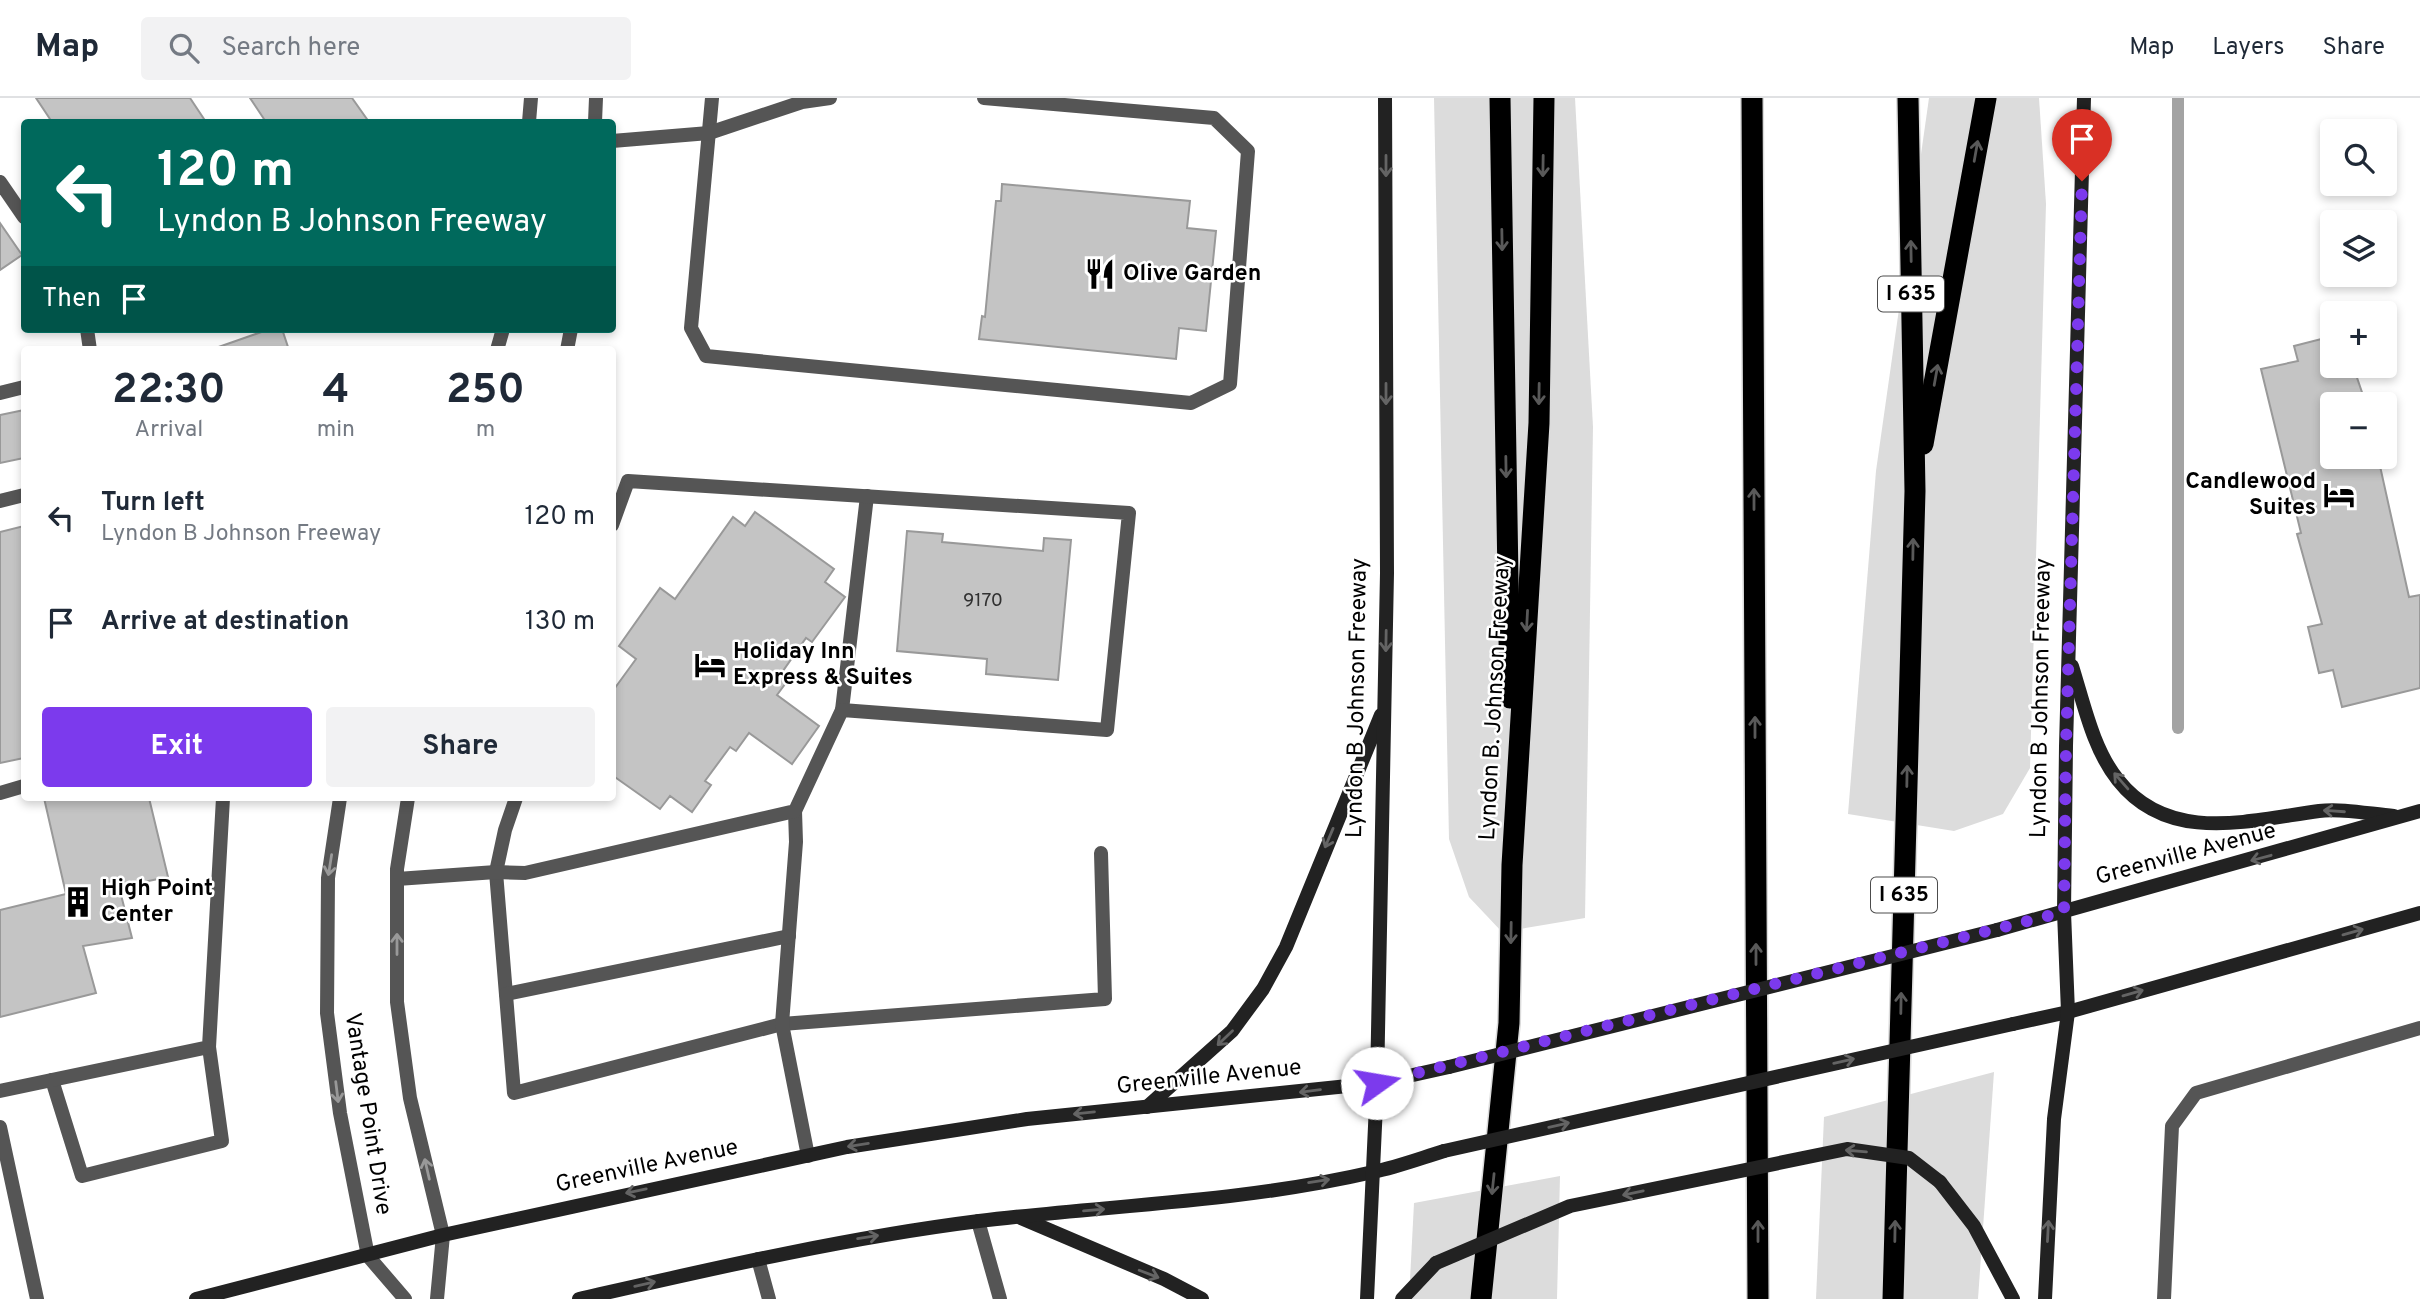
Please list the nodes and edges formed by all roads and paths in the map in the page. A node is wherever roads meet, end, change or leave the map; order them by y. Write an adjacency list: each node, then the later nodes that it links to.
1 (531, 98): 13 (street)
2 (596, 98): 14 (street)
3 (712, 98): 15 (street)
4 (830, 98): 15 (street)
5 (985, 98): 15 (street)
6 (1385, 98): 27 (main road, Lyndon B Johnson Freeway, one-way to 27)
7 (1500, 98): 39 (highway, one-way to 39)
8 (1544, 98): 39 (highway, Lyndon B. Johnson Freeway, one-way to 39)
9 (1752, 98): 73 (highway, one-way to 9)
10 (1908, 98): 21 (highway, I 635, one-way to 10)
11 (1986, 98): 21 (highway, one-way to 11)
12 (2084, 98): 26 (main road, Lyndon B Johnson Freeway)
13 (529, 119)
14 (595, 119)
15 (709, 133): 16 (street)
16 (616, 141)
17 (0, 182): 18 (street)
18 (21, 213)
19 (21, 388): 20 (street)
20 (0, 393)
21 (1914, 491): 74 (highway, I 635, one-way to 21)
22 (21, 496): 24 (street)
23 (867, 496): 25 (street); 28 (street); 28 (street)
24 (0, 501)
25 (616, 515)
26 (2068, 655): 37 (main road, one-way to 26); 42 (main road, Lyndon B Johnson Freeway)
27 (1384, 708): 51 (main road, Lyndon B Johnson Freeway); 53 (main road, one-way to 53)
28 (842, 710): 35 (street)
29 (21, 787): 30 (street)
30 (0, 793)
31 (223, 801): 49 (street)
32 (340, 801): 60 (street, Vantage Point Drive, one-way to 60)
33 (408, 801): 41 (street, Vantage Point Drive)
34 (515, 801): 40 (street)
35 (795, 811): 40 (street); 44 (street)
36 (2420, 811): 37 (main road, Greenville Avenue)
37 (2402, 816): 42 (main road, Greenville Avenue, one-way to 42)
38 (1101, 853): 47 (street)
39 (1512, 865): 72 (highway, Lyndon B. Johnson Freeway, one-way to 72)
40 (496, 872): 41 (street); 45 (street)
41 (397, 879): 59 (street, Vantage Point Drive, one-way to 41)
42 (2064, 912): 46 (main road, Lyndon B Johnson Freeway); 51 (main road, Greenville Avenue, bridge)
43 (2420, 913): 46 (main road, one-way to 43)
44 (789, 936): 45 (street); 47 (street)
45 (506, 994): 47 (street)
46 (2068, 1012): 56 (main road, one-way to 46, bridge); 76 (main road, Lyndon B Johnson Freeway, one-way to 46)
47 (782, 1024): 55 (street)
48 (2420, 1028): 77 (street)
49 (209, 1047): 50 (street); 50 (street)
50 (52, 1080): 52 (street)
51 (1377, 1083): 53 (main road, Greenville Avenue, one-way to 53); 56 (main road, Lyndon B Johnson Freeway)
52 (0, 1091)
53 (1147, 1107): 55 (main road, Greenville Avenue, one-way to 55)
54 (0, 1127): 62 (street)
55 (808, 1156): 59 (main road, Greenville Avenue, one-way to 59)
56 (1373, 1172): 57 (main road, one-way to 56); 70 (main road, Lyndon B Johnson Freeway)
57 (1020, 1217): 58 (main road); 69 (main road, one-way to 69)
58 (978, 1222): 61 (main road, one-way to 58); 68 (street)
59 (443, 1235): 60 (main road, Greenville Avenue); 65 (street, Vantage Point Drive)
60 (368, 1256): 63 (main road, Greenville Avenue); 64 (street, Vantage Point Drive)
61 (758, 1259): 66 (main road, one-way to 61); 67 (street)
62 (37, 1299)
63 (196, 1299)
64 (405, 1299)
65 (437, 1299)
66 (579, 1299)
67 (769, 1299)
68 (1000, 1299)
69 (1202, 1299)
70 (1367, 1299)
71 (1402, 1299): 75 (main road, one-way to 71, bridge)
72 (1481, 1299)
73 (1758, 1299)
74 (1894, 1299)
75 (2013, 1299)
76 (2045, 1299)
77 (2164, 1299)

